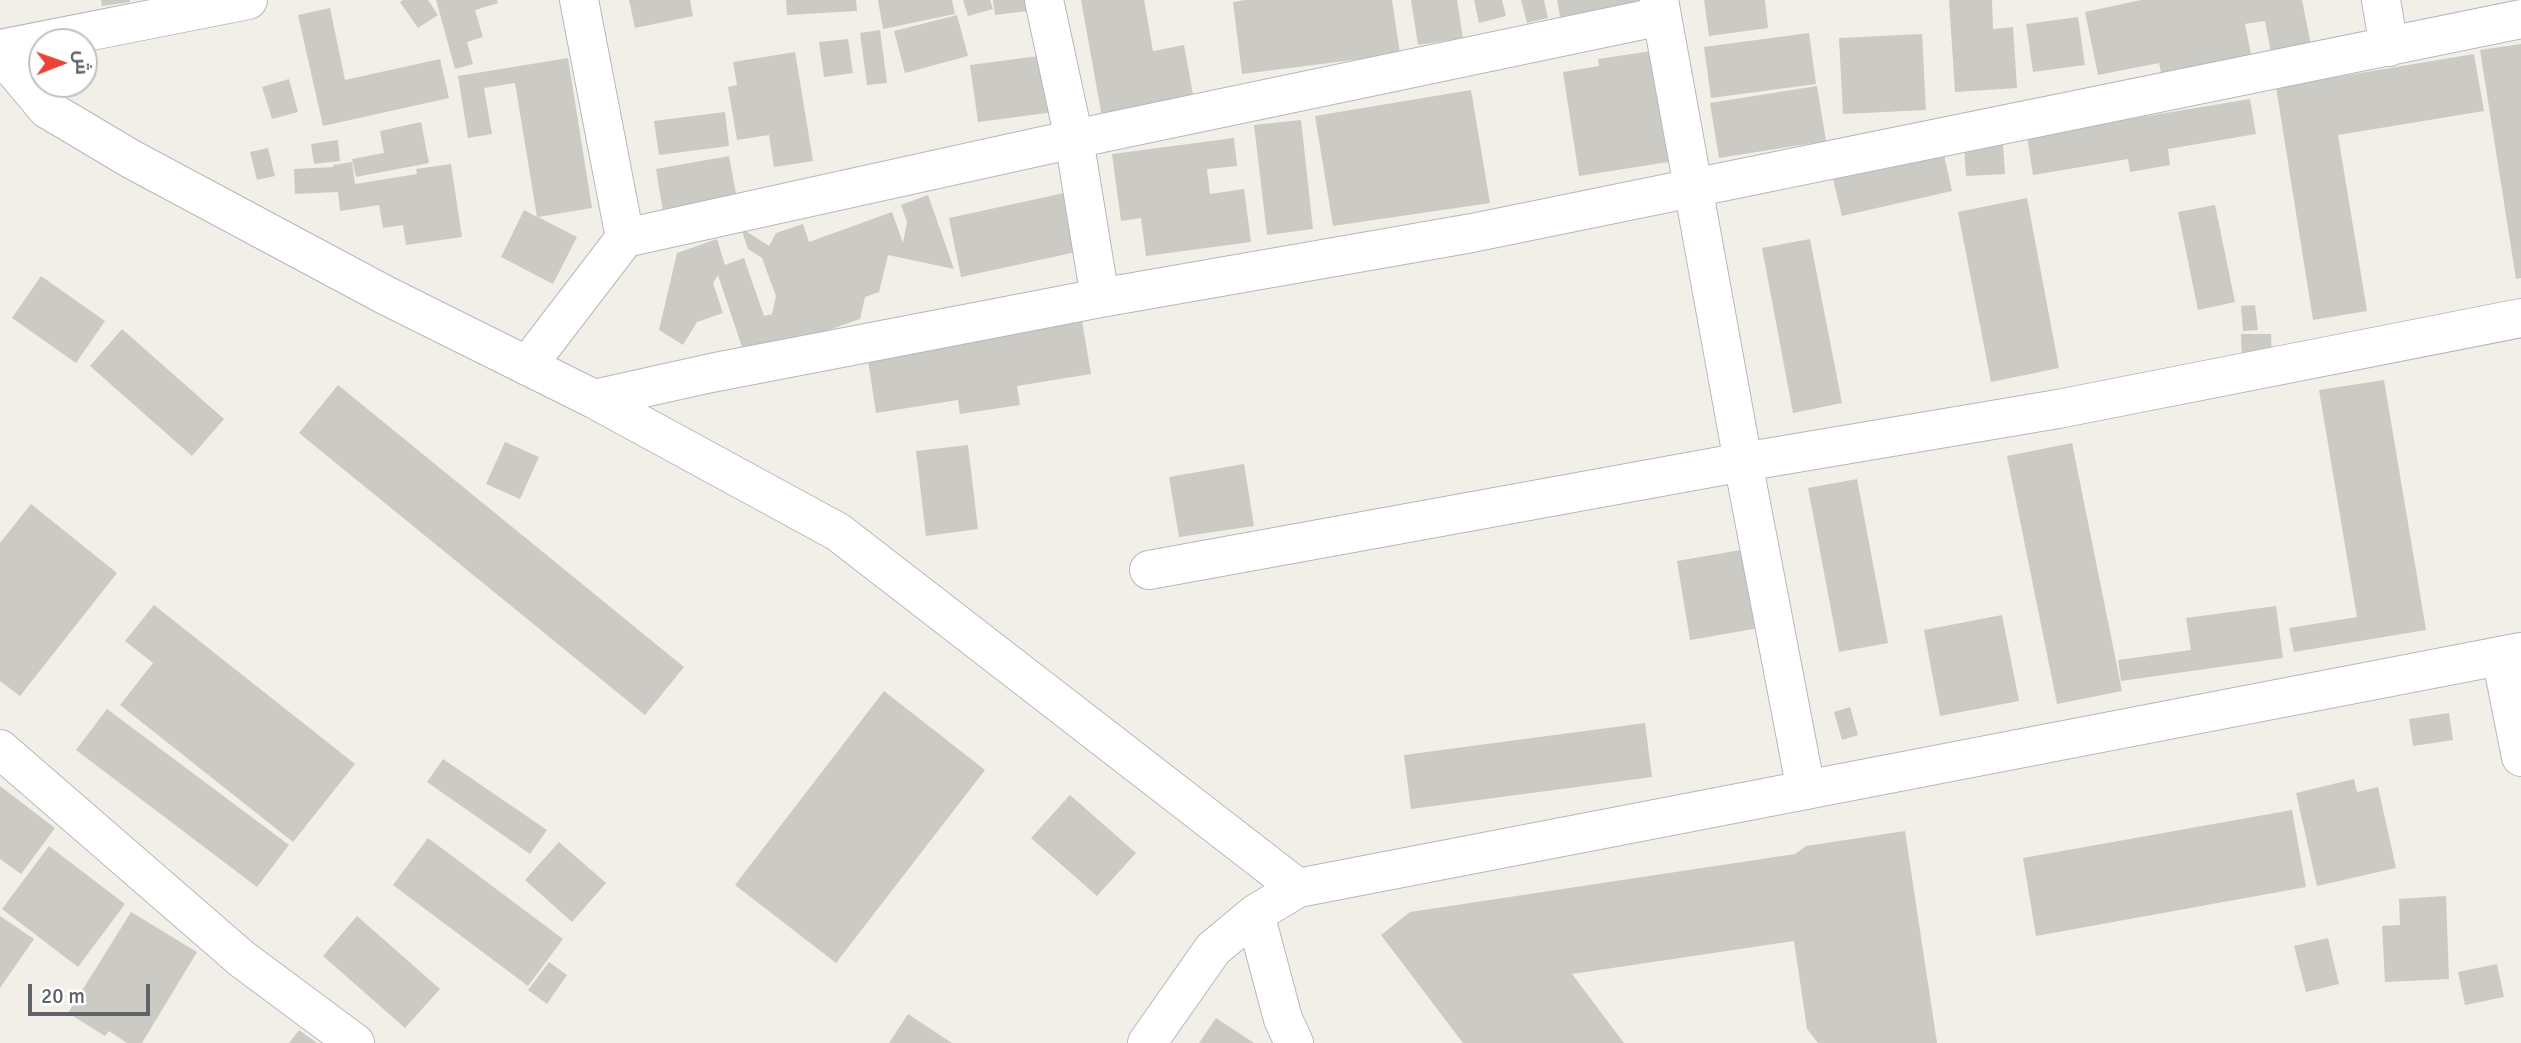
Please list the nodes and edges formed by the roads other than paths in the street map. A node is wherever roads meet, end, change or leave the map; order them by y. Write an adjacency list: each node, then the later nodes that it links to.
1 (248, 0): 8 (street)
2 (579, 0): 11 (street)
3 (1044, 0): 9 (street)
4 (2381, 0): 7 (street)
5 (1660, 8): 9 (street); 10 (street)
6 (2521, 19): 7 (street)
7 (2389, 47): 10 (street)
8 (0, 51): 14 (street)
9 (1074, 139): 11 (street); 12 (street)
10 (1694, 189): 12 (street); 16 (street)
11 (625, 238): 14 (street)
12 (1100, 298): 15 (street)
13 (2521, 318): 16 (street)
14 (527, 366): 15 (street)
15 (594, 399): 22 (street)
16 (1743, 462): 17 (street); 21 (street)
17 (1149, 570)
18 (2511, 654): 20 (street); 21 (street)
19 (0, 749): 24 (street)
20 (2521, 757)
21 (1806, 790): 22 (street)
22 (1298, 888): 23 (street)
23 (1255, 914): 25 (street); 26 (street)
24 (355, 1043)
25 (1147, 1043)
26 (1294, 1043)

